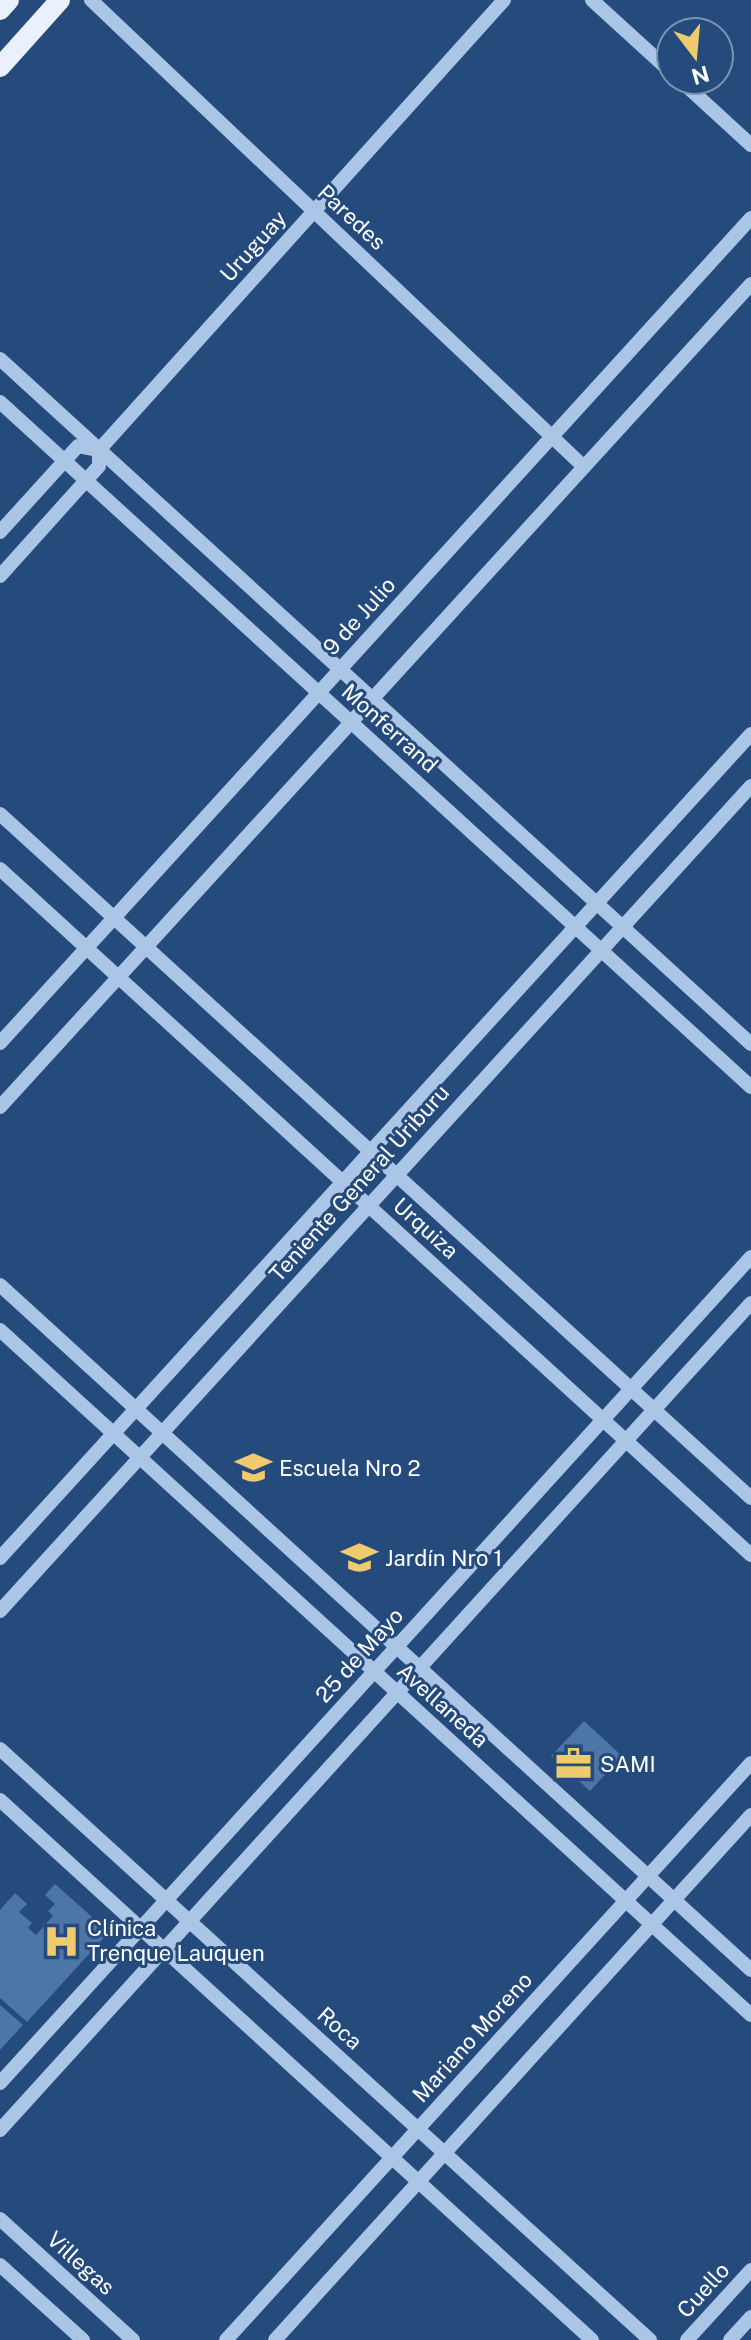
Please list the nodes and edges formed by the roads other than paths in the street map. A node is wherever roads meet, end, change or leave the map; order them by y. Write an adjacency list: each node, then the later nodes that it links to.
1 (9, 0): 6 (main road)
2 (60, 0): 8 (main road)
3 (91, 0): 11 (street, Paredes)
4 (504, 0): 11 (street, Uruguay)
5 (592, 0): 7 (street)
6 (0, 10)
7 (655, 57)
8 (0, 67)
9 (697, 96): 10 (street)
10 (751, 145)
11 (313, 211): 16 (street, Paredes); 17 (street, Uruguay)
12 (751, 218): 16 (street, 9 de Julio)
13 (751, 284): 19 (street)
14 (0, 359): 17 (street, Monferrand)
15 (0, 402): 18 (street, Monferrand)
16 (552, 437): 19 (street, Paredes); 23 (street, 9 de Julio)
17 (99, 450): 18 (street); 20 (street, Uruguay); 23 (street, Monferrand)
18 (65, 461): 20 (street, Monferrand); 21 (street)
19 (584, 467): 25 (street)
20 (86, 481): 22 (street, Uruguay); 24 (street, Monferrand)
21 (0, 532)
22 (0, 576)
23 (340, 669): 24 (street, 9 de Julio); 25 (street, Monferrand)
24 (319, 693): 26 (street, Monferrand); 32 (street, 9 de Julio)
25 (373, 699): 26 (street); 31 (street, Monferrand)
26 (351, 722): 33 (street, Monferrand); 35 (street)
27 (751, 734): 31 (street, Teniente General Uriburu)
28 (751, 786): 34 (street, Teniente General Uriburu)
29 (0, 814): 32 (street, Urquiza)
30 (0, 869): 36 (street, Urquiza)
31 (597, 903): 33 (street, Teniente General Uriburu); 34 (street, Monferrand)
32 (114, 918): 35 (street, Urquiza); 36 (street, 9 de Julio)
33 (575, 927): 37 (street, Monferrand); 43 (street, Teniente General Uriburu)
34 (623, 927): 37 (street, Teniente General Uriburu); 40 (street, Monferrand)
35 (146, 947): 38 (street); 43 (street, Urquiza)
36 (86, 948): 38 (street, Urquiza); 39 (street, 9 de Julio)
37 (601, 951): 41 (street, Monferrand); 44 (street, Teniente General Uriburu)
38 (118, 978): 42 (street); 45 (street, Urquiza)
39 (0, 1043)
40 (751, 1044)
41 (751, 1087)
42 (0, 1107)
43 (371, 1151): 44 (street, Urquiza); 45 (street, Teniente General Uriburu)
44 (397, 1175): 46 (street, Teniente General Uriburu); 51 (street, Urquiza)
45 (343, 1182): 46 (street, Urquiza); 52 (street, Teniente General Uriburu)
46 (369, 1206): 54 (street, Urquiza); 55 (street, Teniente General Uriburu)
47 (751, 1257): 51 (street, 25 de Mayo)
48 (0, 1285): 52 (street, Avellaneda)
49 (751, 1303): 53 (street)
50 (0, 1330): 56 (street, Avellaneda)
51 (631, 1389): 53 (street, Urquiza); 54 (street, 25 de Mayo)
52 (136, 1409): 55 (street, Avellaneda); 56 (street, Teniente General Uriburu)
53 (654, 1410): 57 (street); 59 (street, Urquiza)
54 (603, 1420): 57 (street, Urquiza); 63 (street, 25 de Mayo)
55 (162, 1433): 58 (street, Teniente General Uriburu); 63 (street, Avellaneda)
56 (113, 1434): 58 (street, Avellaneda); 61 (street, Teniente General Uriburu)
57 (626, 1441): 60 (street, Urquiza); 64 (street)
58 (139, 1458): 62 (street, Teniente General Uriburu); 65 (street, Avellaneda)
59 (751, 1498)
60 (751, 1555)
61 (0, 1558)
62 (0, 1611)
63 (396, 1647): 64 (street, Avellaneda); 65 (street, 25 de Mayo)
64 (420, 1668): 66 (street); 71 (street, Avellaneda)
65 (374, 1672): 66 (street, Avellaneda); 72 (street, 25 de Mayo)
66 (397, 1693): 74 (street, Avellaneda); 75 (street)
67 (0, 1749): 72 (street, Roca)
68 (751, 1763): 71 (street, Mariano Moreno)
69 (0, 1800): 77 (street)
70 (751, 1815): 73 (street)
71 (648, 1876): 73 (street, Avellaneda); 74 (street, Mariano Moreno)
72 (166, 1900): 75 (street, Roca); 77 (street, 25 de Mayo)
73 (674, 1900): 76 (street); 79 (street, Avellaneda)
74 (625, 1901): 76 (street, Avellaneda); 82 (street, Mariano Moreno)
75 (190, 1921): 78 (street); 82 (street, Roca)
76 (651, 1925): 80 (street, Avellaneda); 84 (street)
77 (141, 1929): 78 (street); 81 (street, 25 de Mayo)
78 (164, 1949): 83 (street); 85 (street)
79 (751, 1970)
80 (751, 2015)
81 (0, 2083)
82 (418, 2129): 84 (street, Roca); 85 (street, Mariano Moreno)
83 (0, 2130)
84 (444, 2153): 86 (street); 96 (street, Roca)
85 (392, 2158): 86 (street); 93 (street, Mariano Moreno)
86 (418, 2182): 94 (street); 95 (street)
87 (0, 2219): 92 (street, Villegas)
88 (0, 2265): 91 (street)
89 (751, 2270): 97 (street, Cuello)
90 (751, 2317): 98 (street)
91 (83, 2340)
92 (133, 2340)
93 (226, 2340)
94 (275, 2340)
95 (592, 2340)
96 (650, 2340)
97 (687, 2340)
98 (730, 2340)

